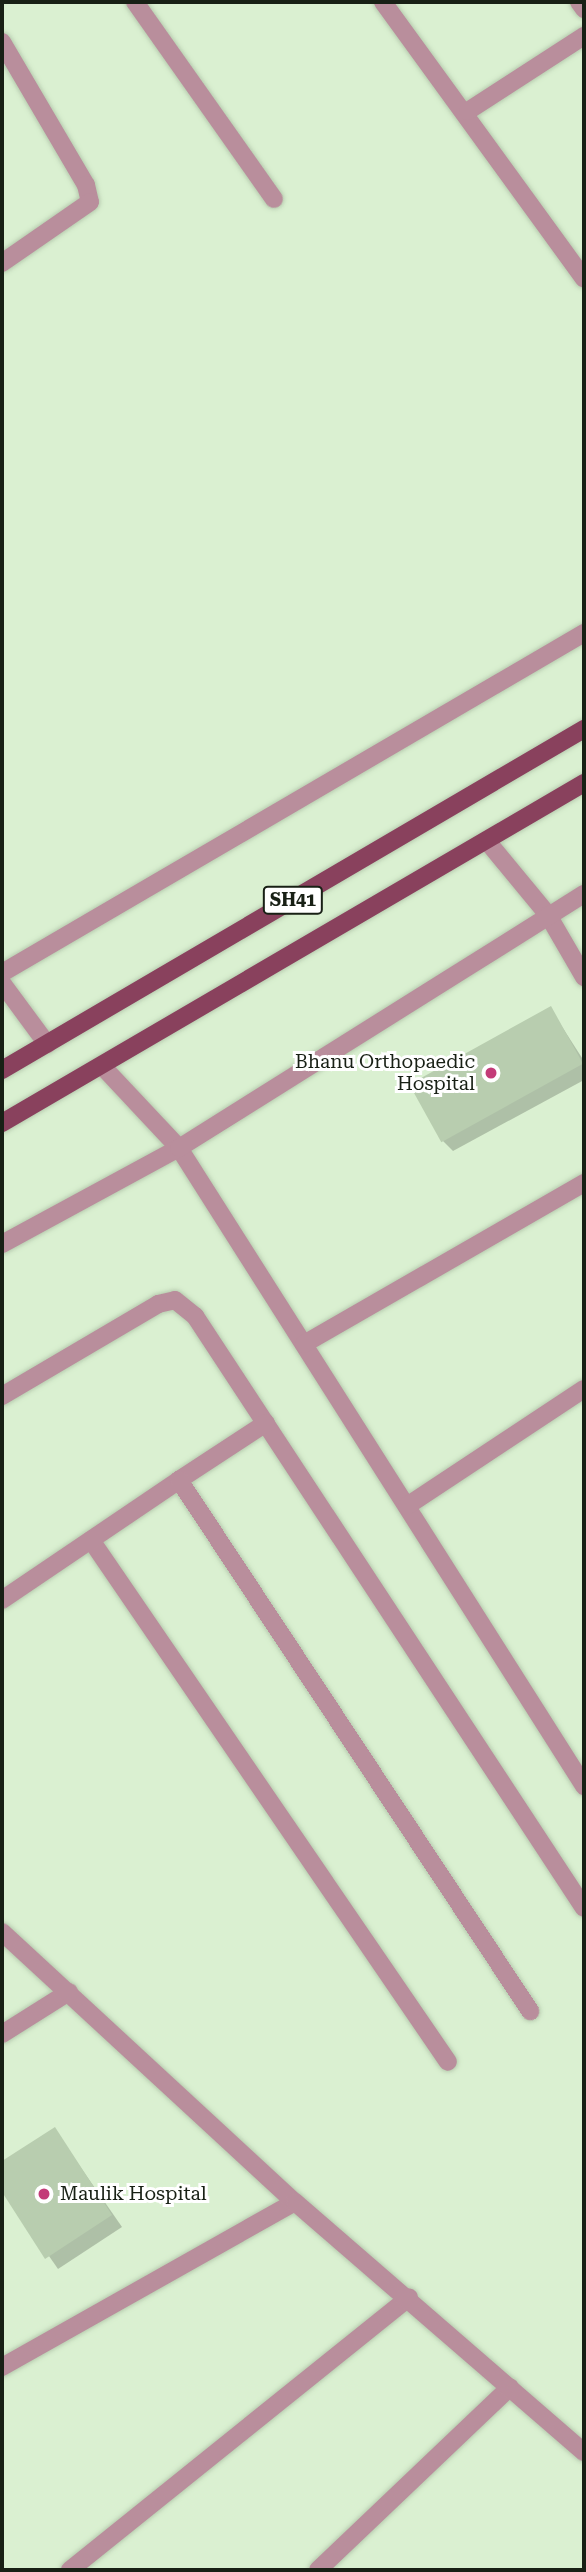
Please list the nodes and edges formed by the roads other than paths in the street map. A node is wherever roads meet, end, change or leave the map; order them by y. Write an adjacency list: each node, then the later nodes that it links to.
1 (135, 2): 8 (street)
2 (383, 2): 7 (street)
3 (579, 2): 4 (street)
4 (584, 9)
5 (584, 36): 7 (street)
6 (2, 42): 9 (street)
7 (468, 111): 10 (street)
8 (274, 199)
9 (2, 263)
10 (584, 279)
11 (584, 633): 17 (street)
12 (584, 729): 20 (main road, SH41)
13 (584, 783): 14 (main road, SH41)
14 (487, 841): 16 (street); 21 (main road, SH41)
15 (584, 894): 16 (street)
16 (548, 915): 18 (street); 24 (street)
17 (2, 973)
18 (584, 977)
19 (2, 983): 20 (street)
20 (47, 1044): 22 (main road, SH41)
21 (103, 1068): 23 (main road, SH41); 24 (street)
22 (2, 1070)
23 (2, 1123)
24 (179, 1148): 26 (street); 27 (street)
25 (584, 1183): 27 (street)
26 (2, 1244)
27 (304, 1344): 32 (street)
28 (584, 1389): 32 (street)
29 (2, 1395): 30 (street)
30 (266, 1423): 31 (street); 36 (street)
31 (179, 1480): 33 (street); 39 (street)
32 (407, 1506): 35 (street)
33 (91, 1540): 34 (street); 41 (street)
34 (2, 1600)
35 (584, 1786)
36 (584, 1908)
37 (2, 1931): 38 (street)
38 (69, 1992): 40 (street); 42 (street)
39 (530, 2011)
40 (2, 2034)
41 (448, 2062)
42 (295, 2202): 43 (street); 44 (street)
43 (409, 2297): 45 (street); 47 (street)
44 (2, 2367)
45 (510, 2387): 46 (street); 48 (street)
46 (584, 2452)
47 (70, 2570)
48 (318, 2570)

